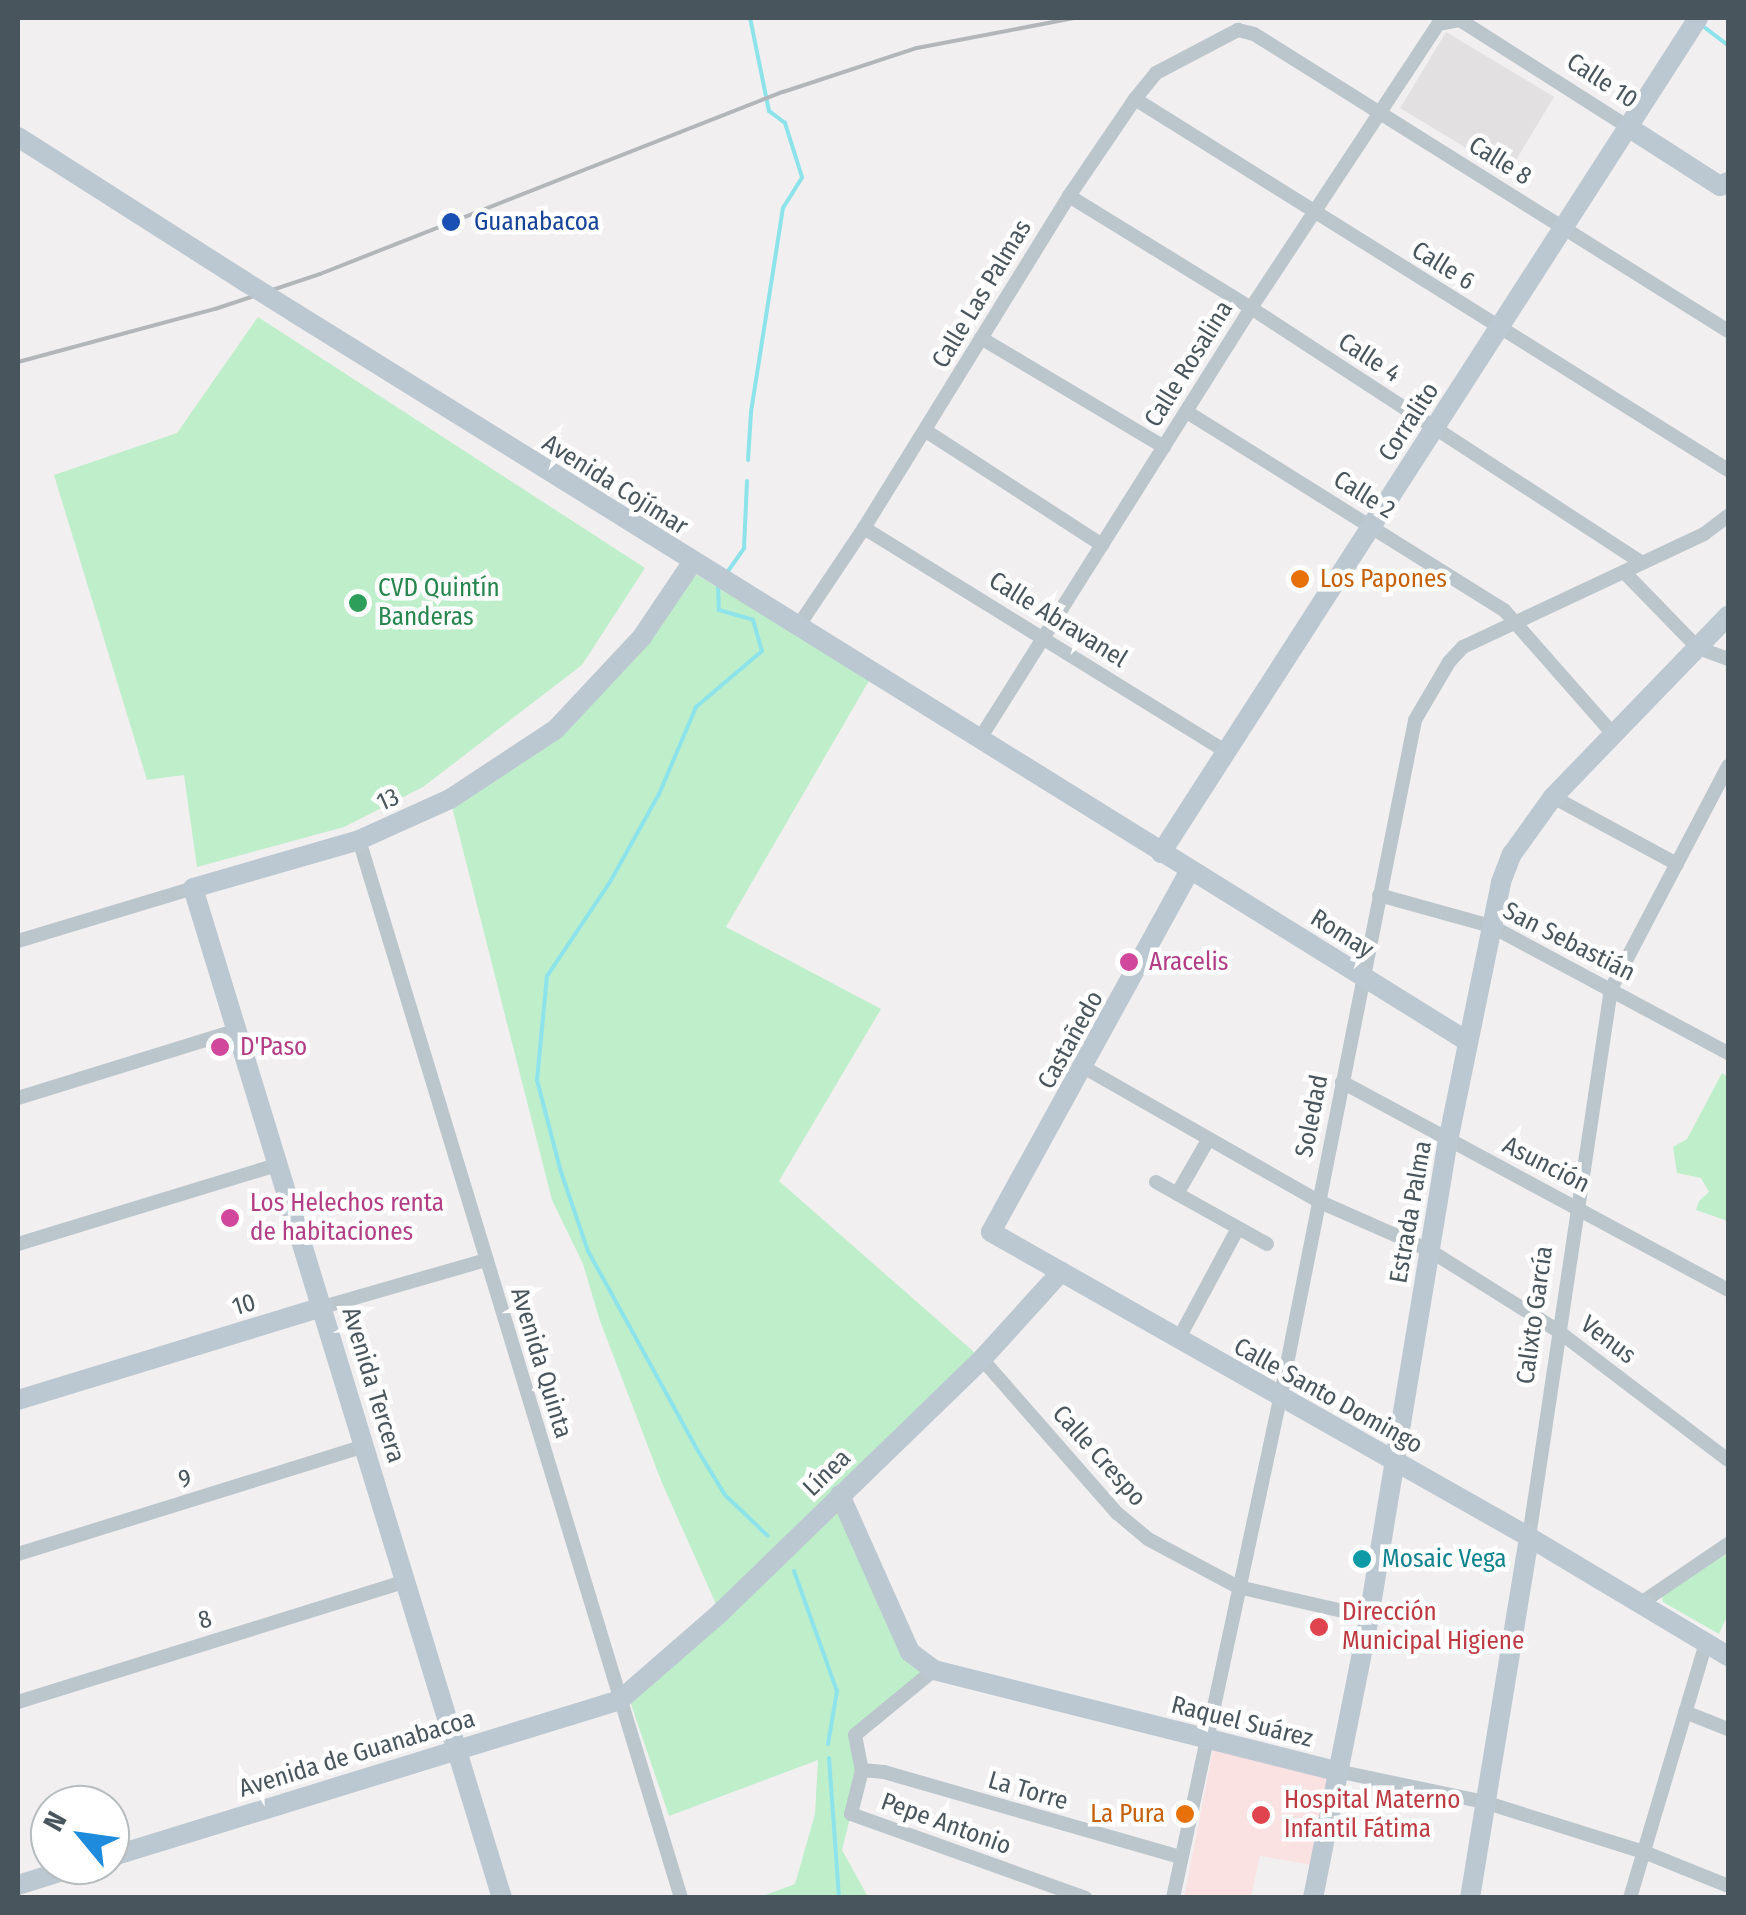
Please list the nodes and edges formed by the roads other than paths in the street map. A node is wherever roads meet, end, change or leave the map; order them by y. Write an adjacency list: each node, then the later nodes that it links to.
1 (1447, 20): 5 (street, Calle Rosalina); 6 (street, Calle 10)
2 (1694, 24): 6 (street, Corralito)
3 (1247, 31): 4 (street, Calle Las Palmas); 5 (street, Calle 8)
4 (1135, 98): 9 (street, Calle Las Palmas); 10 (street, Calle 6)
5 (1380, 112): 10 (street, Calle Rosalina); 11 (street, Calle 8)
6 (1628, 127): 8 (street, Calle 10); 11 (street, Corralito)
7 (20, 143): 26 (street, Avenida Cojímar, bridge)
8 (1725, 186)
9 (1069, 196): 12 (street, Calle 4); 15 (street, Calle Las Palmas)
10 (1314, 211): 12 (street, Calle Rosalina); 13 (street, Calle 6)
11 (1563, 227): 13 (street, Corralito); 14 (street, Calle 8)
12 (1251, 308): 16 (street, Calle Rosalina); 17 (street, Calle 4)
13 (1498, 328): 17 (street, Corralito); 20 (street, Calle 6)
14 (1728, 331)
15 (982, 338): 18 (street, Calle Las Palmas); 19 (street)
16 (1187, 412): 19 (street, Calle Rosalina); 22 (street, Calle 2)
17 (1434, 428): 22 (street, Corralito); 25 (street, Calle 4)
18 (926, 431): 23 (street, Calle Las Palmas); 24 (street)
19 (1164, 447): 24 (street, Calle Rosalina)
20 (1728, 470)
21 (1728, 516): 25 (street, Soledad)
22 (1372, 526): 29 (street, Calle 2); 36 (street, Corralito)
23 (864, 528): 30 (street, Calle Las Palmas); 31 (street, Calle Abravanel)
24 (1102, 545): 31 (street, Calle Rosalina)
25 (1641, 562): 27 (street, Soledad)
26 (692, 563): 30 (street, Avenida Cojímar); 39 (street, 13)
27 (1624, 572): 29 (street, Soledad); 32 (street)
28 (1728, 616): 32 (street, Estrada Palma)
29 (1515, 620): 34 (street, Calle 2); 44 (street, Soledad)
30 (796, 628): 35 (street, Avenida Cojímar)
31 (1044, 638): 35 (street, Calle Rosalina); 36 (street, Calle Abravanel)
32 (1698, 648): 33 (street); 34 (street, Estrada Palma)
33 (1728, 659)
34 (1614, 736): 38 (street, Estrada Palma)
35 (979, 740): 40 (street, Avenida Cojímar)
36 (1226, 752): 40 (street, Corralito)
37 (1728, 766): 41 (street, Calixto García)
38 (1553, 798): 41 (street); 45 (street, Estrada Palma)
39 (360, 840): 43 (street, 13); 67 (street, Avenida Quinta)
40 (1162, 853): 42 (street, Avenida Cojímar)
41 (1677, 864): 48 (street, Calixto García)
42 (1190, 870): 47 (street, Romay); 52 (street, Castañedo)
43 (193, 888): 46 (street, 13); 49 (street, Avenida Tercera)
44 (1379, 895): 45 (street, San Sebastián); 47 (street, Soledad)
45 (1492, 926): 48 (street, San Sebastián); 50 (street, Estrada Palma)
46 (18, 941)
47 (1364, 978): 50 (street, Romay); 53 (street, Soledad)
48 (1610, 989): 51 (street, San Sebastián); 61 (street, Calixto García)
49 (238, 1030): 54 (street); 57 (street, Avenida Tercera)
50 (1468, 1041): 56 (street, Estrada Palma)
51 (1728, 1053)
52 (1085, 1068): 55 (street, Venus); 63 (street, Castañedo)
53 (1342, 1082): 56 (street, Asunción); 60 (street, Soledad)
54 (18, 1098)
55 (1208, 1140): 59 (street); 60 (street, Venus)
56 (1448, 1141): 61 (street, Asunción); 66 (street, Estrada Palma)
57 (279, 1164): 64 (street); 70 (street, Avenida Tercera)
58 (1156, 1182): 59 (street)
59 (1178, 1194): 62 (street)
60 (1318, 1201): 66 (street, Venus); 74 (street, Soledad)
61 (1576, 1206): 69 (street, Asunción); 71 (street, Calixto García)
62 (1238, 1228): 65 (street); 72 (street)
63 (991, 1232): 68 (street, Calle Santo Domingo)
64 (18, 1244)
65 (1267, 1244)
66 (1430, 1250): 71 (street, Venus); 78 (street, Estrada Palma)
67 (486, 1260): 70 (street, 10); 90 (street, Avenida Quinta)
68 (1061, 1272): 72 (street, Calle Santo Domingo); 73 (street, Línea)
69 (1728, 1290)
70 (323, 1307): 75 (street, 10); 76 (street, Avenida Tercera)
71 (1558, 1331): 77 (street, Venus); 80 (street, Calixto García)
72 (1178, 1340): 74 (street, Calle Santo Domingo)
73 (982, 1358): 79 (street, Línea); 84 (street, Calle Crespo)
74 (1280, 1399): 78 (street, Calle Santo Domingo); 84 (street, Soledad)
75 (18, 1400)
76 (366, 1446): 82 (street, 9); 83 (street, Avenida Tercera)
77 (1728, 1460)
78 (1395, 1462): 80 (street, Calle Santo Domingo); 86 (street, Estrada Palma)
79 (840, 1495): 89 (street); 90 (street, Línea)
80 (1529, 1537): 85 (street, Calle Santo Domingo); 98 (street, Calixto García)
81 (1728, 1544): 85 (street)
82 (18, 1554)
83 (407, 1581): 91 (street, 8); 95 (street, Avenida Tercera)
84 (1238, 1586): 86 (street, Calle Crespo); 94 (street, Soledad)
85 (1641, 1603): 87 (street, Calle Santo Domingo)
86 (1368, 1618): 97 (street, Estrada Palma)
87 (1706, 1643): 88 (street, Calle Santo Domingo); 92 (street)
88 (1728, 1656)
89 (934, 1670): 94 (street, Raquel Suárez); 96 (street, Pepe Antonio)
90 (620, 1700): 95 (street, Avenida de Guanabacoa); 104 (street, Avenida Quinta)
91 (18, 1702)
92 (1685, 1712): 93 (street); 100 (street)
93 (1728, 1729)
94 (1206, 1739): 97 (street, Raquel Suárez); 101 (street, Soledad)
95 (458, 1750): 99 (street, Avenida de Guanabacoa); 103 (street, Avenida Tercera)
96 (862, 1770): 101 (street, La Torre); 105 (street, Pepe Antonio)
97 (1338, 1771): 98 (street, Raquel Suárez); 107 (street, Estrada Palma)
98 (1484, 1802): 100 (street, Raquel Suárez); 108 (street, Calixto García)
99 (130, 1850)
100 (1644, 1852): 102 (street, Raquel Suárez); 109 (street)
101 (1181, 1857): 106 (street, Soledad)
102 (1728, 1886)
103 (502, 1898)
104 (681, 1898)
105 (1085, 1898)
106 (1173, 1898)
107 (1312, 1898)
108 (1470, 1898)
109 (1630, 1898)

